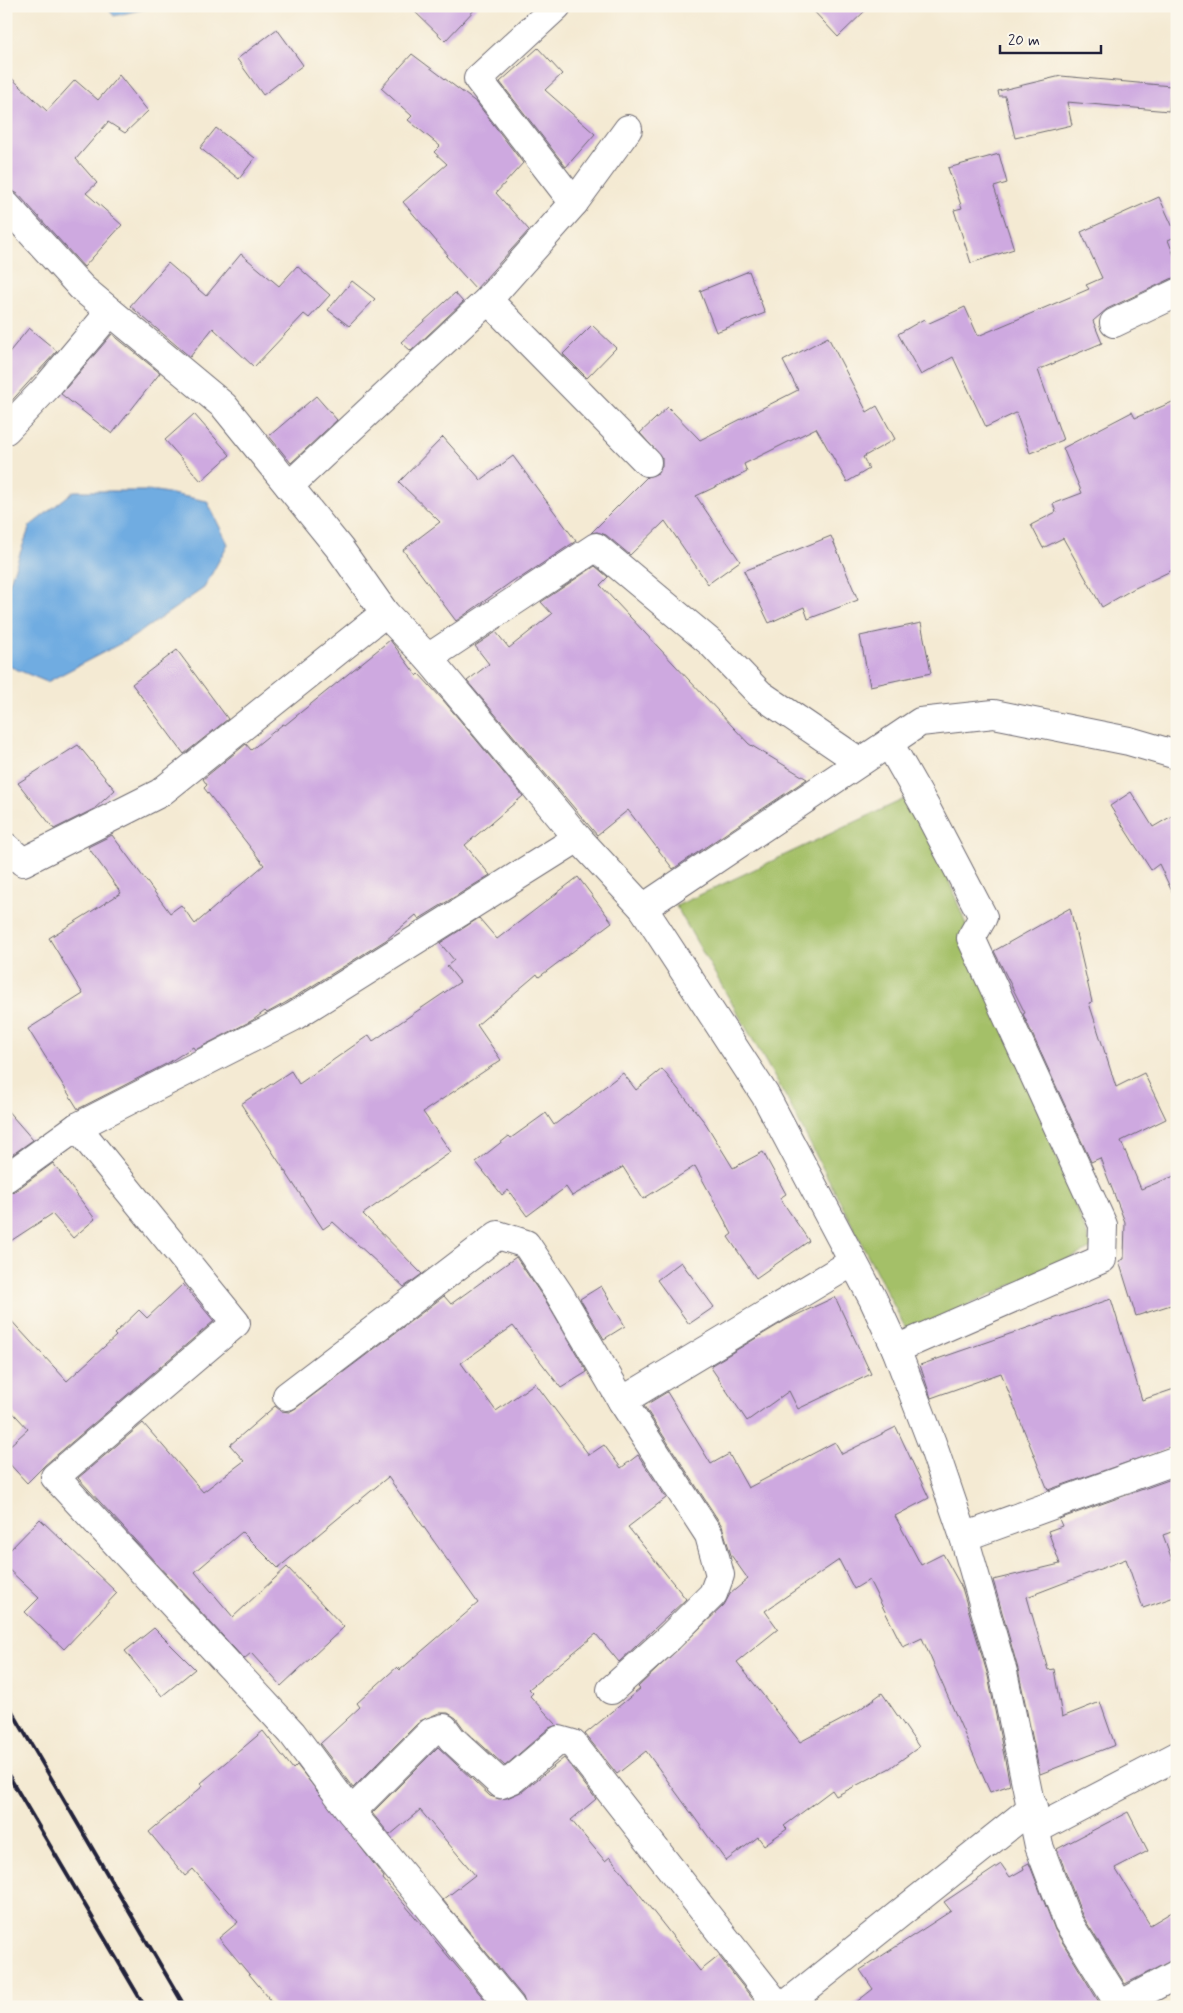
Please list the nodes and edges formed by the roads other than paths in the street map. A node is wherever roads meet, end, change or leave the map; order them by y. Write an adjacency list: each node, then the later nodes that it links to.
1 (557, 6): 3 (street)
2 (628, 129): 3 (street)
3 (574, 203): 6 (street)
4 (6, 206): 7 (street)
5 (1177, 293): 8 (street)
6 (488, 300): 10 (street); 11 (street)
7 (110, 312): 9 (street); 11 (street)
8 (1114, 324)
9 (6, 430)
10 (647, 462)
11 (289, 486): 12 (street)
12 (385, 613): 13 (street); 18 (street)
13 (428, 658): 16 (street); 17 (street)
14 (889, 743): 15 (street); 16 (street); 23 (street)
15 (1177, 755)
16 (860, 762): 19 (street)
17 (578, 838): 19 (street); 20 (street)
18 (6, 847)
19 (643, 908): 22 (street)
20 (77, 1127): 21 (street); 30 (street)
21 (6, 1178)
22 (853, 1262): 23 (street); 25 (street)
23 (896, 1350): 27 (street)
24 (287, 1396): 25 (street)
25 (622, 1402): 28 (street)
26 (1177, 1460): 27 (street)
27 (964, 1537): 31 (street)
28 (611, 1690)
29 (1177, 1756): 31 (street)
30 (351, 1812): 34 (street); 35 (street)
31 (1035, 1818): 33 (street); 36 (street)
32 (1177, 1974): 33 (street)
33 (1121, 2006)
34 (511, 2007)
35 (778, 2007)
36 (782, 2007)

